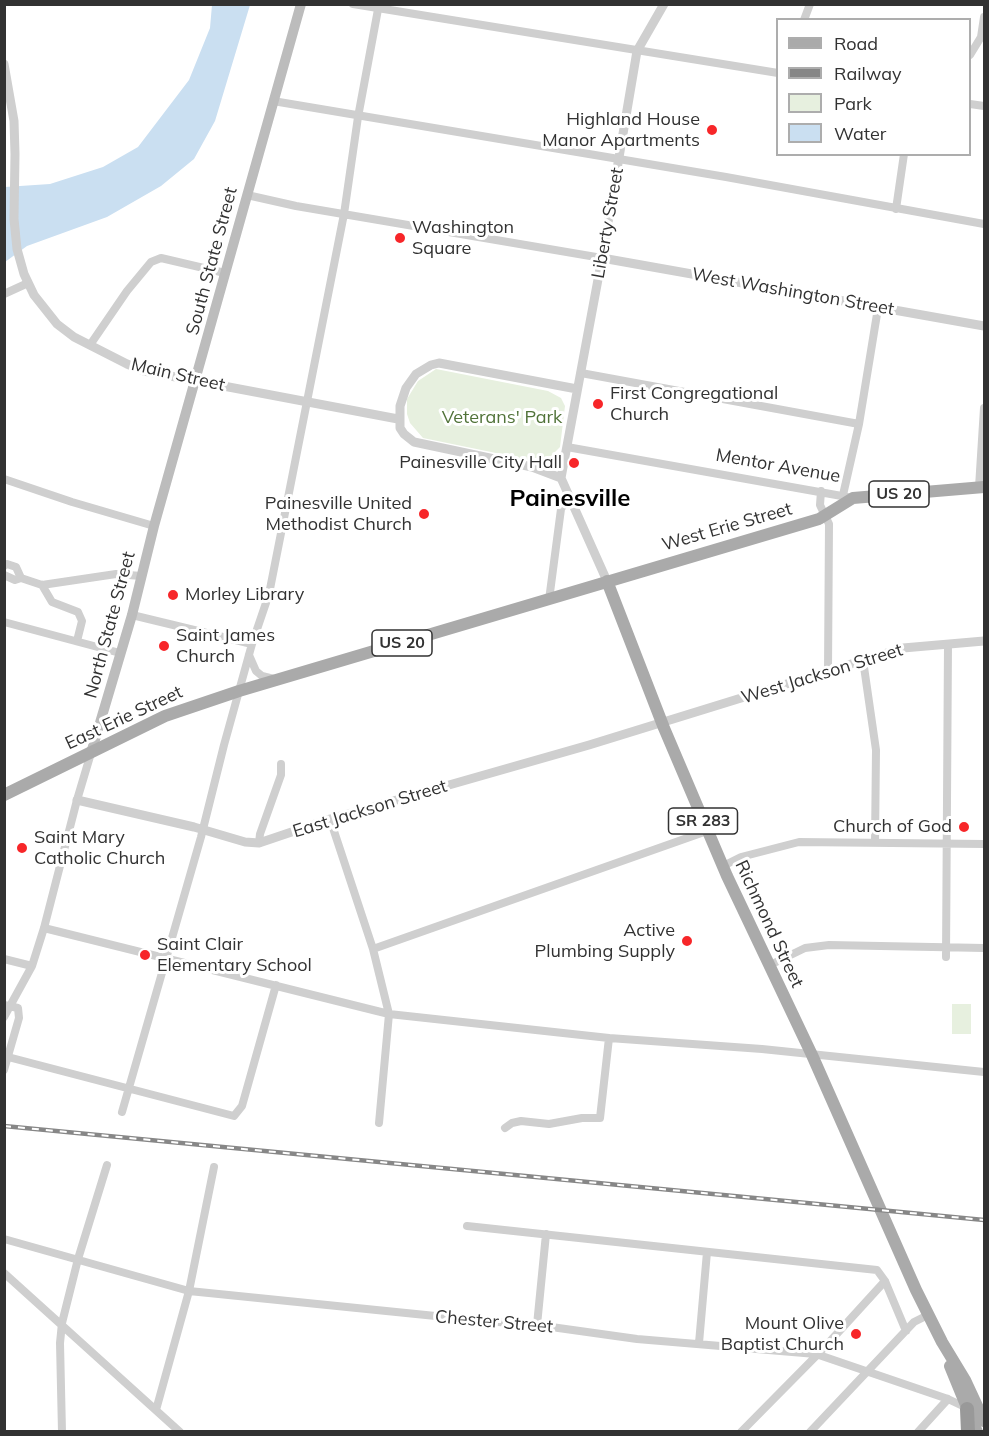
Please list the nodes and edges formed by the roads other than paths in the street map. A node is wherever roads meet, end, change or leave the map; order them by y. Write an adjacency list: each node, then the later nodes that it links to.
1 (301, 4): 10 (main road, South State Street)
2 (353, 4): 4 (street)
3 (664, 4): 6 (street, Liberty Street)
4 (378, 7): 6 (street); 11 (street)
5 (984, 17): 7 (street)
6 (636, 51): 9 (street); 13 (street, Liberty Street)
7 (971, 53)
8 (4, 64): 20 (street, Main Street)
9 (776, 73)
10 (273, 101): 11 (street); 14 (main road, South State Street)
11 (358, 117): 13 (street); 16 (street)
12 (904, 156): 15 (street)
13 (618, 159): 15 (street); 18 (street, Liberty Street)
14 (247, 195): 16 (street); 19 (main road, South State Street)
15 (896, 209): 17 (street)
16 (344, 214): 18 (street); 28 (street)
17 (984, 224)
18 (602, 258): 22 (street, West Washington Street); 25 (street, Liberty Street)
19 (225, 273): 24 (street); 26 (main road, South State Street)
20 (26, 279): 21 (street); 24 (street, Main Street)
21 (4, 294)
22 (878, 308): 23 (street, West Washington Street); 31 (street)
23 (984, 326)
24 (90, 345): 26 (street, Main Street)
25 (581, 373): 27 (street, Liberty Street); 31 (street)
26 (195, 381): 28 (street, Main Street); 41 (main road, South State Street)
27 (577, 388): 30 (street); 32 (street, Liberty Street)
28 (306, 401): 30 (street, Main Street); 53 (street)
29 (984, 408): 36 (street)
30 (399, 419): 33 (street)
31 (859, 424): 39 (street)
32 (566, 451): 33 (street); 34 (street); 37 (street, Mentor Avenue)
33 (532, 467): 34 (street)
34 (561, 478): 38 (street, Richmond Street)
35 (4, 479): 41 (street)
36 (982, 487): 39 (main road, Mentor Avenue / US 20)
37 (821, 491): 39 (street, Mentor Avenue); 40 (street)
38 (569, 496): 46 (street, Richmond Street); 48 (street)
39 (848, 496): 40 (main road, West Erie Street / US 20)
40 (826, 515): 46 (main road, West Erie Street / US 20); 58 (street)
41 (154, 526): 44 (main road, North State Street)
42 (4, 566): 45 (street)
43 (4, 575): 45 (street)
44 (141, 576): 47 (street); 49 (main road, North State Street)
45 (21, 578): 47 (street)
46 (607, 581): 48 (main road, East Erie Street / US 20); 61 (main road, Richmond Street / SR 283)
47 (42, 585): 51 (street)
48 (549, 600): 59 (main road, East Erie Street / US 20)
49 (132, 615): 53 (street); 55 (main road, North State Street)
50 (4, 622): 51 (street)
51 (77, 641): 55 (street)
52 (984, 641): 54 (street, West Jackson Street)
53 (252, 644): 56 (street)
54 (948, 644): 57 (street, West Jackson Street); 72 (street)
55 (120, 653): 62 (main road, North State Street)
56 (249, 655): 59 (street); 60 (street)
57 (863, 660): 58 (street, West Jackson Street); 70 (street)
58 (828, 670): 61 (street, West Jackson Street)
59 (276, 680): 60 (main road, East Erie Street / US 20)
60 (239, 691): 62 (main road, East Erie Street / US 20); 67 (street)
61 (662, 721): 66 (street, East Jackson Street); 68 (main road, Richmond Street / SR 283)
62 (92, 753): 64 (main road, East Erie Street / US 20); 65 (street, North State Street)
63 (281, 764): 69 (street)
64 (4, 795)
65 (76, 800): 67 (street, East Jackson Street); 74 (street, North State Street)
66 (330, 819): 69 (street, East Jackson Street); 77 (street)
67 (202, 829): 69 (street, East Jackson Street); 80 (street)
68 (707, 831): 73 (main road, Richmond Street / SR 283); 77 (street)
69 (259, 843)
70 (875, 843): 72 (street); 73 (street)
71 (984, 844): 72 (street)
72 (948, 845): 75 (street)
73 (723, 866): 82 (main road, Richmond Street / SR 283)
74 (44, 928): 80 (street); 81 (street, North State Street)
75 (946, 947): 76 (street); 78 (street); 82 (street)
76 (984, 948)
77 (373, 949): 85 (street)
78 (945, 957)
79 (4, 959): 81 (street)
80 (166, 959): 83 (street); 92 (street)
81 (32, 966): 84 (street, North State Street)
82 (768, 966): 88 (main road, Richmond Street / SR 283)
83 (276, 985): 85 (street); 92 (street)
84 (7, 1006): 86 (street, North State Street); 89 (street)
85 (389, 1014): 87 (street); 94 (street)
86 (4, 1017)
87 (609, 1038): 88 (street); 95 (street)
88 (812, 1055): 91 (street); 106 (main road, Richmond Street / SR 283)
89 (8, 1057): 90 (street); 92 (street)
90 (4, 1070)
91 (984, 1072)
92 (129, 1090): 93 (street)
93 (122, 1112)
94 (379, 1123)
95 (505, 1128)
96 (107, 1165): 102 (street)
97 (214, 1167): 105 (street)
98 (467, 1226): 99 (street)
99 (546, 1234): 101 (street); 108 (street)
100 (4, 1239): 102 (street, Chester Street)
101 (707, 1252): 104 (street); 110 (street)
102 (78, 1259): 105 (street, Chester Street); 107 (street)
103 (4, 1273): 107 (street)
104 (885, 1281): 109 (street); 111 (street)
105 (189, 1291): 108 (street, Chester Street); 114 (street)
106 (928, 1315): 109 (street); 115 (main road, Richmond Street / SR 283)
107 (62, 1323): 114 (street); 116 (street)
108 (537, 1325): 110 (street, Chester Street)
109 (906, 1331): 112 (street)
110 (699, 1343): 111 (street, Chester Street)
111 (816, 1354): 112 (street, Chester Street); 118 (street)
112 (868, 1371): 113 (street, Chester Street); 119 (street)
113 (948, 1399): 115 (street, Chester Street); 120 (street)
114 (156, 1410): 117 (street)
115 (979, 1413): 121 (highway); 122 (main road, Richmond Street / SR 283)
116 (62, 1431)
117 (180, 1431)
118 (741, 1431)
119 (810, 1431)
120 (918, 1431)
121 (968, 1431)
122 (977, 1431)

